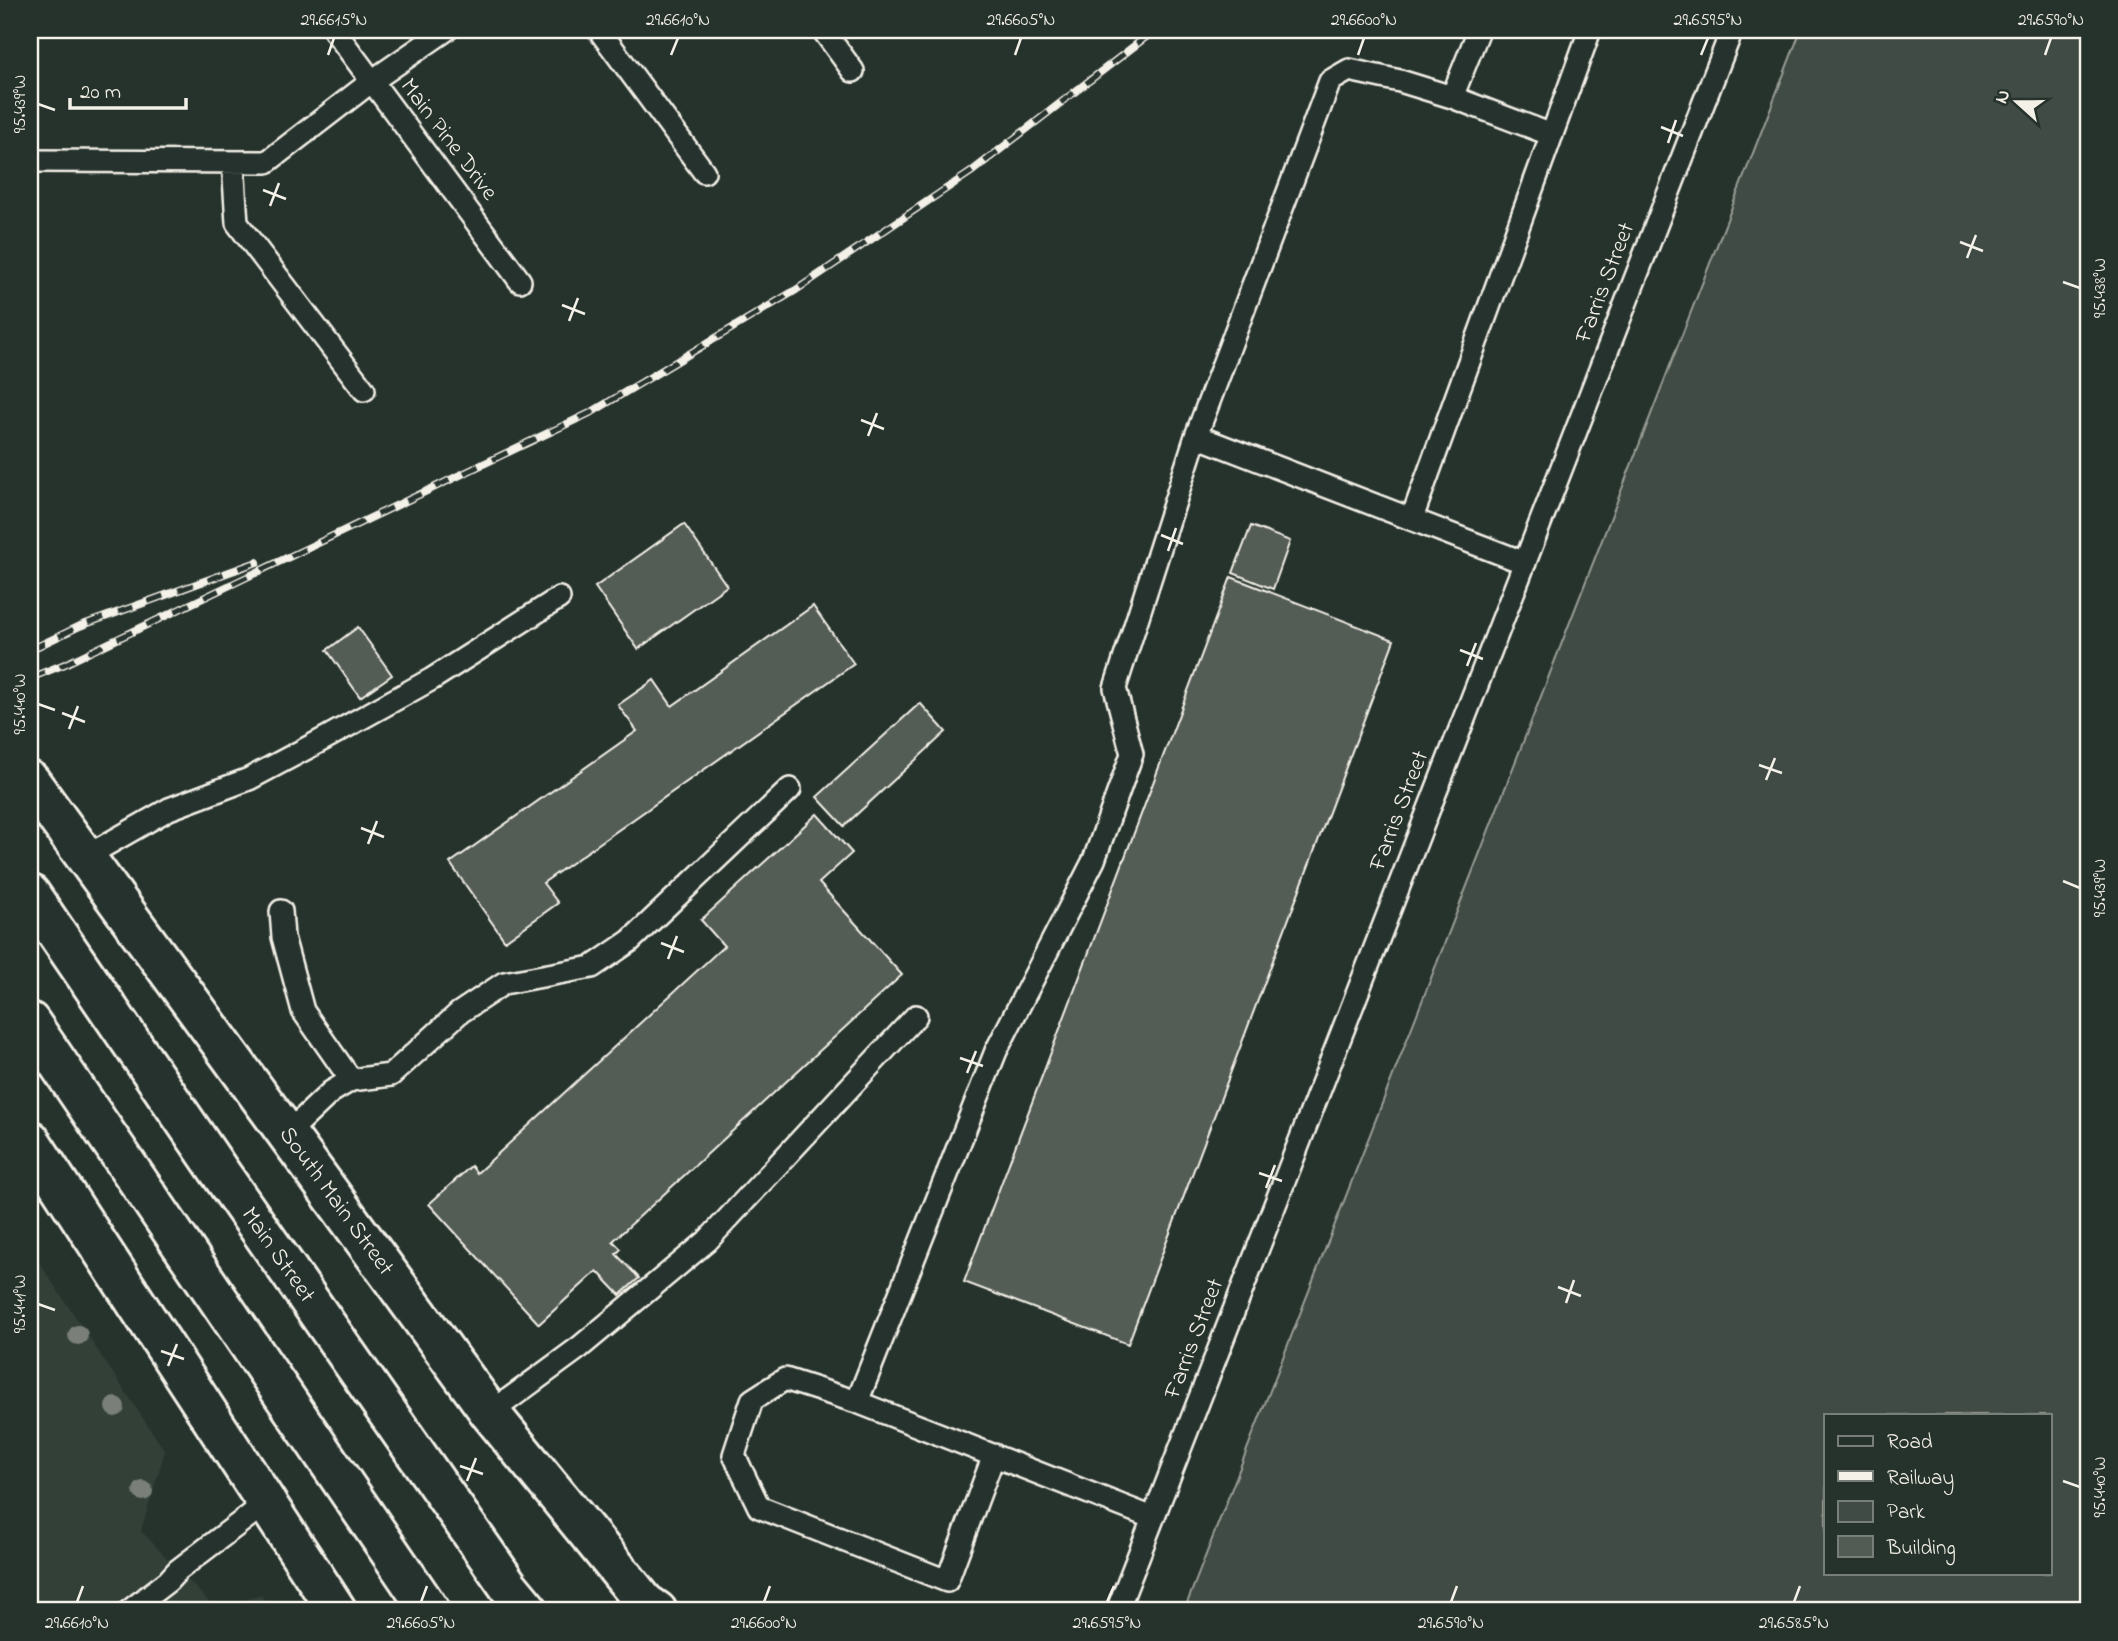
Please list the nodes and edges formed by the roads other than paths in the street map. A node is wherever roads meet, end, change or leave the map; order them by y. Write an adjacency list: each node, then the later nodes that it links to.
1 (334, 30): 9 (lane, Main Pine Drive)
2 (446, 30): 9 (lane)
3 (599, 30): 14 (lane)
4 (823, 30): 8 (lane)
5 (1479, 30): 10 (lane)
6 (1590, 30): 11 (lane)
7 (1732, 30): 19 (lane, Farris Street)
8 (853, 71)
9 (372, 81): 13 (lane); 15 (lane, Main Pine Drive)
10 (1452, 97): 11 (lane); 17 (lane)
11 (1552, 135): 18 (lane)
12 (30, 161): 13 (lane)
13 (233, 162): 16 (lane)
14 (704, 172)
15 (520, 281)
16 (364, 390)
17 (1196, 436): 18 (lane); 31 (lane)
18 (1412, 518): 19 (lane)
19 (1525, 563): 35 (lane, Farris Street)
20 (559, 598): 23 (lane)
21 (30, 781): 23 (main road, South Main Street)
22 (790, 789): 28 (lane)
23 (85, 857): 29 (main road, South Main Street)
24 (30, 894): 40 (main road, Main Street)
25 (281, 911): 28 (lane)
26 (916, 1016): 32 (lane)
27 (30, 1022): 39 (main road)
28 (351, 1080): 29 (lane)
29 (287, 1134): 32 (main road, South Main Street)
30 (30, 1140): 34 (main road)
31 (857, 1402): 33 (lane); 33 (lane)
32 (490, 1413): 36 (main road, South Main Street)
33 (994, 1455): 35 (lane)
34 (266, 1503): 37 (lane); 38 (main road)
35 (1153, 1518): 41 (lane, Farris Street)
36 (652, 1608)
37 (129, 1611)
38 (337, 1611)
39 (430, 1611)
40 (529, 1611)
41 (1117, 1611)

